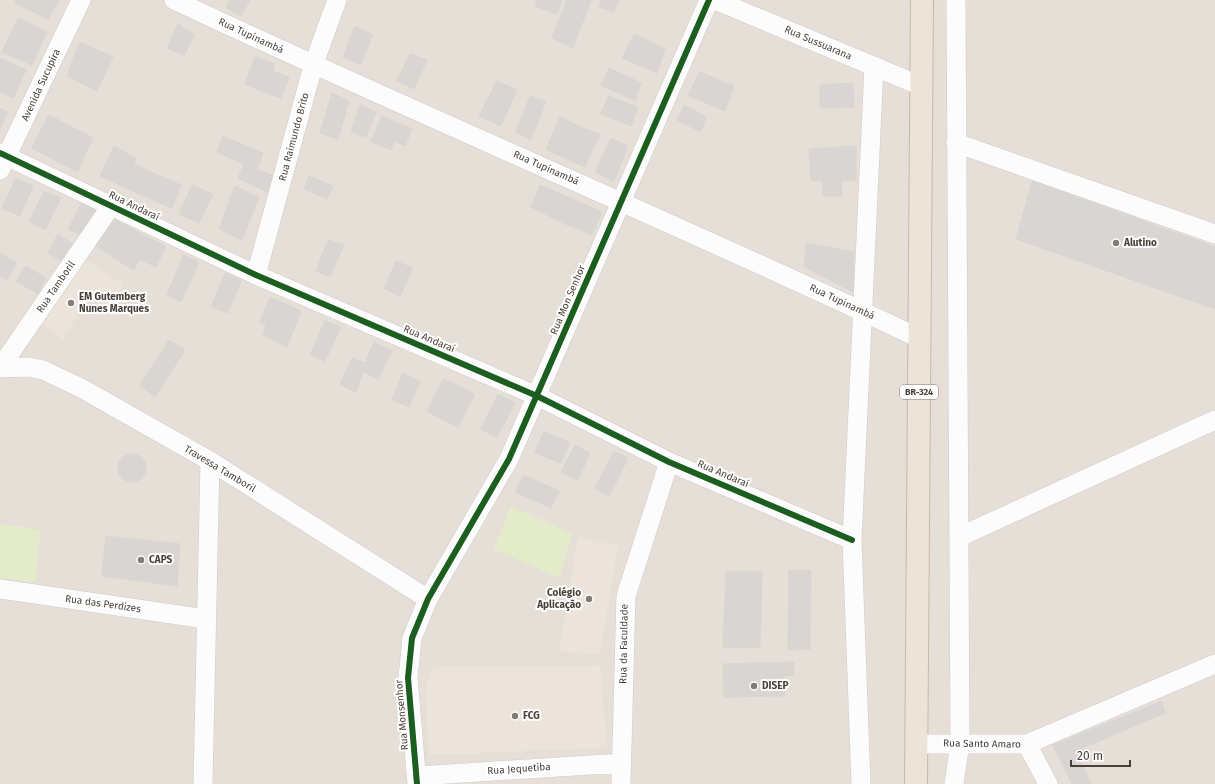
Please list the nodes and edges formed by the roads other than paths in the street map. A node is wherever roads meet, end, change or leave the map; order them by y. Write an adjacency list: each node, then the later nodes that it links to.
1 (81, 0): 12 (street, Avenida Sucupira)
2 (174, 0): 8 (street, Rua Tupinambá)
3 (337, 0): 8 (street, Rua Raimundo Brito)
4 (709, 0): 13 (street, Rua Mon Senhor)
5 (715, 0): 9 (street, Rua Sussuarana)
6 (922, 0): 10 (highway, BR-324)
7 (956, 0): 11 (street)
8 (313, 66): 13 (street, Rua Tupinambá); 16 (street, Rua Raimundo Brito)
9 (874, 66): 10 (street, Rua Sussuarana); 17 (street)
10 (921, 86): 18 (highway, BR-324)
11 (956, 143): 15 (street); 24 (street)
12 (2, 160): 14 (street, Rua Andaraí)
13 (621, 201): 17 (street, Rua Tupinambá); 20 (street, Rua Mon Senhor)
14 (112, 206): 16 (street, Rua Andaraí); 19 (street, Rua Tamboril)
15 (1215, 234)
16 (256, 275): 20 (street, Rua Andaraí)
17 (863, 311): 18 (street, Rua Tupinambá); 25 (street)
18 (919, 338): 31 (highway, BR-324)
19 (0, 368): 22 (street, Travessa Tamboril)
20 (537, 396): 23 (street, Rua Andaraí); 27 (street, Rua Mon Senhor)
21 (1215, 420): 24 (street)
22 (210, 461): 27 (street, Travessa Tamboril); 28 (street)
23 (669, 462): 25 (street, Rua Andaraí); 33 (street, Rua da Faculdade)
24 (959, 537): 30 (street)
25 (852, 540): 37 (street)
26 (0, 589): 28 (street, Rua das Perdizes)
27 (428, 599): 34 (street, Rua Monsenhor)
28 (206, 619): 35 (street)
29 (1215, 664): 32 (street)
30 (960, 743): 31 (street, Rua Santo Amaro); 32 (street, Rua Santo Amaro); 39 (street)
31 (916, 744): 38 (highway, BR-324)
32 (1027, 744): 40 (street, Rua Santo Amaro)
33 (622, 763): 34 (street, Rua Jequetiba); 36 (street, Rua da Faculdade)
34 (417, 780)
35 (203, 784)
36 (621, 784)
37 (861, 784)
38 (916, 784)
39 (954, 784)
40 (1048, 784)

